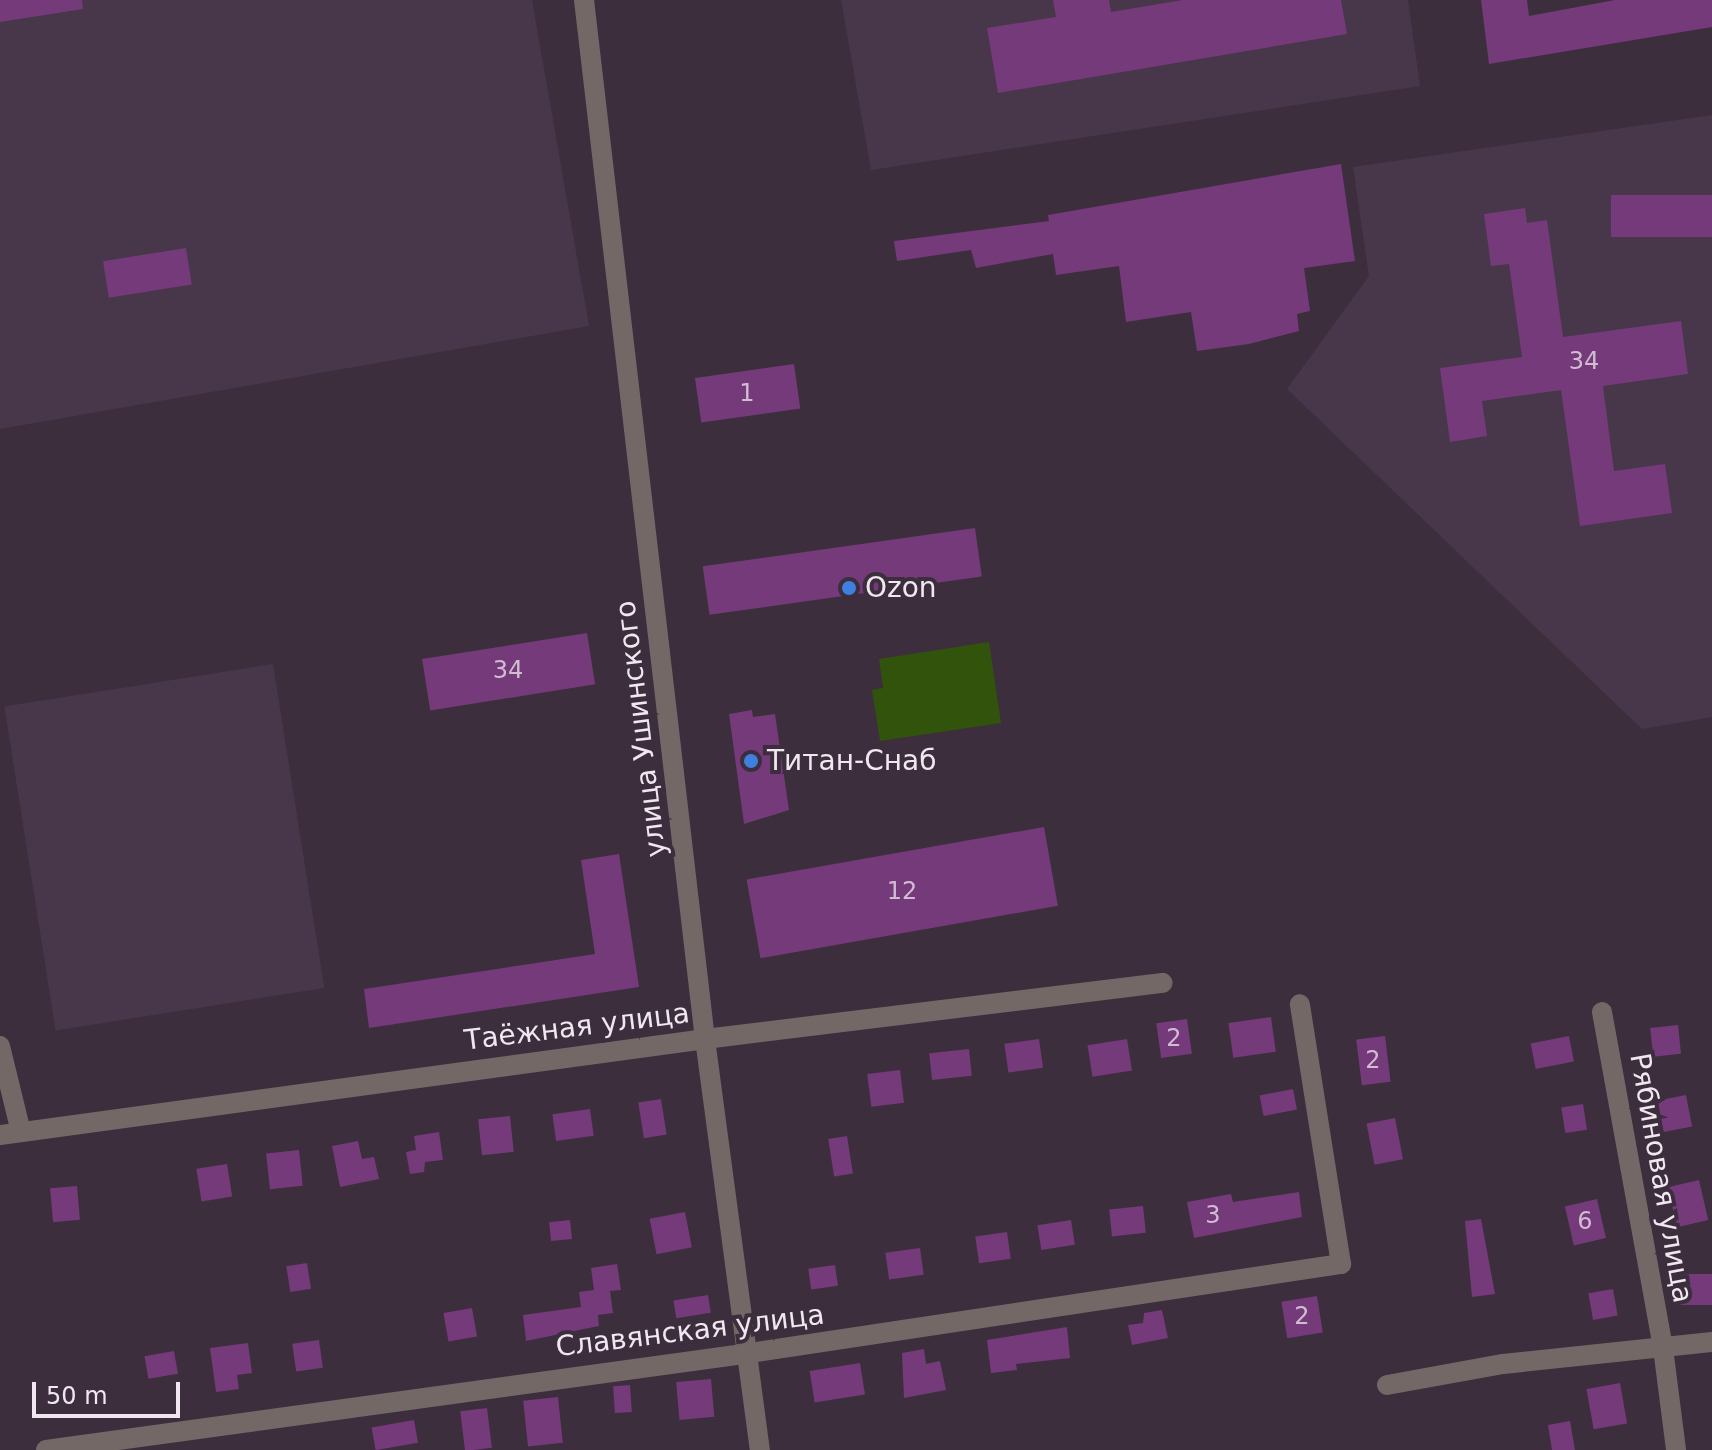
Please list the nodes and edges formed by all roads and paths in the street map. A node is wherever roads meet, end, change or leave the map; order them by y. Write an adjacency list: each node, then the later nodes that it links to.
1 (584, 0): 5 (street, улица Ушинского)
2 (1163, 983): 5 (street, Таёжная улица)
3 (1300, 1004): 10 (street, Славянская улица)
4 (1602, 1012): 9 (street, Рябиновая улица)
5 (705, 1039): 7 (street, Таёжная улица); 10 (street, улица Ушинского)
6 (0, 1046): 7 (street)
7 (10, 1132)
8 (1712, 1342): 9 (street)
9 (1663, 1348): 11 (street); 14 (street, Рябиновая улица)
10 (743, 1354): 12 (street, Славянская улица); 13 (street, улица Ушинского)
11 (1387, 1385)
12 (46, 1450)
13 (760, 1450)
14 (1676, 1450)

